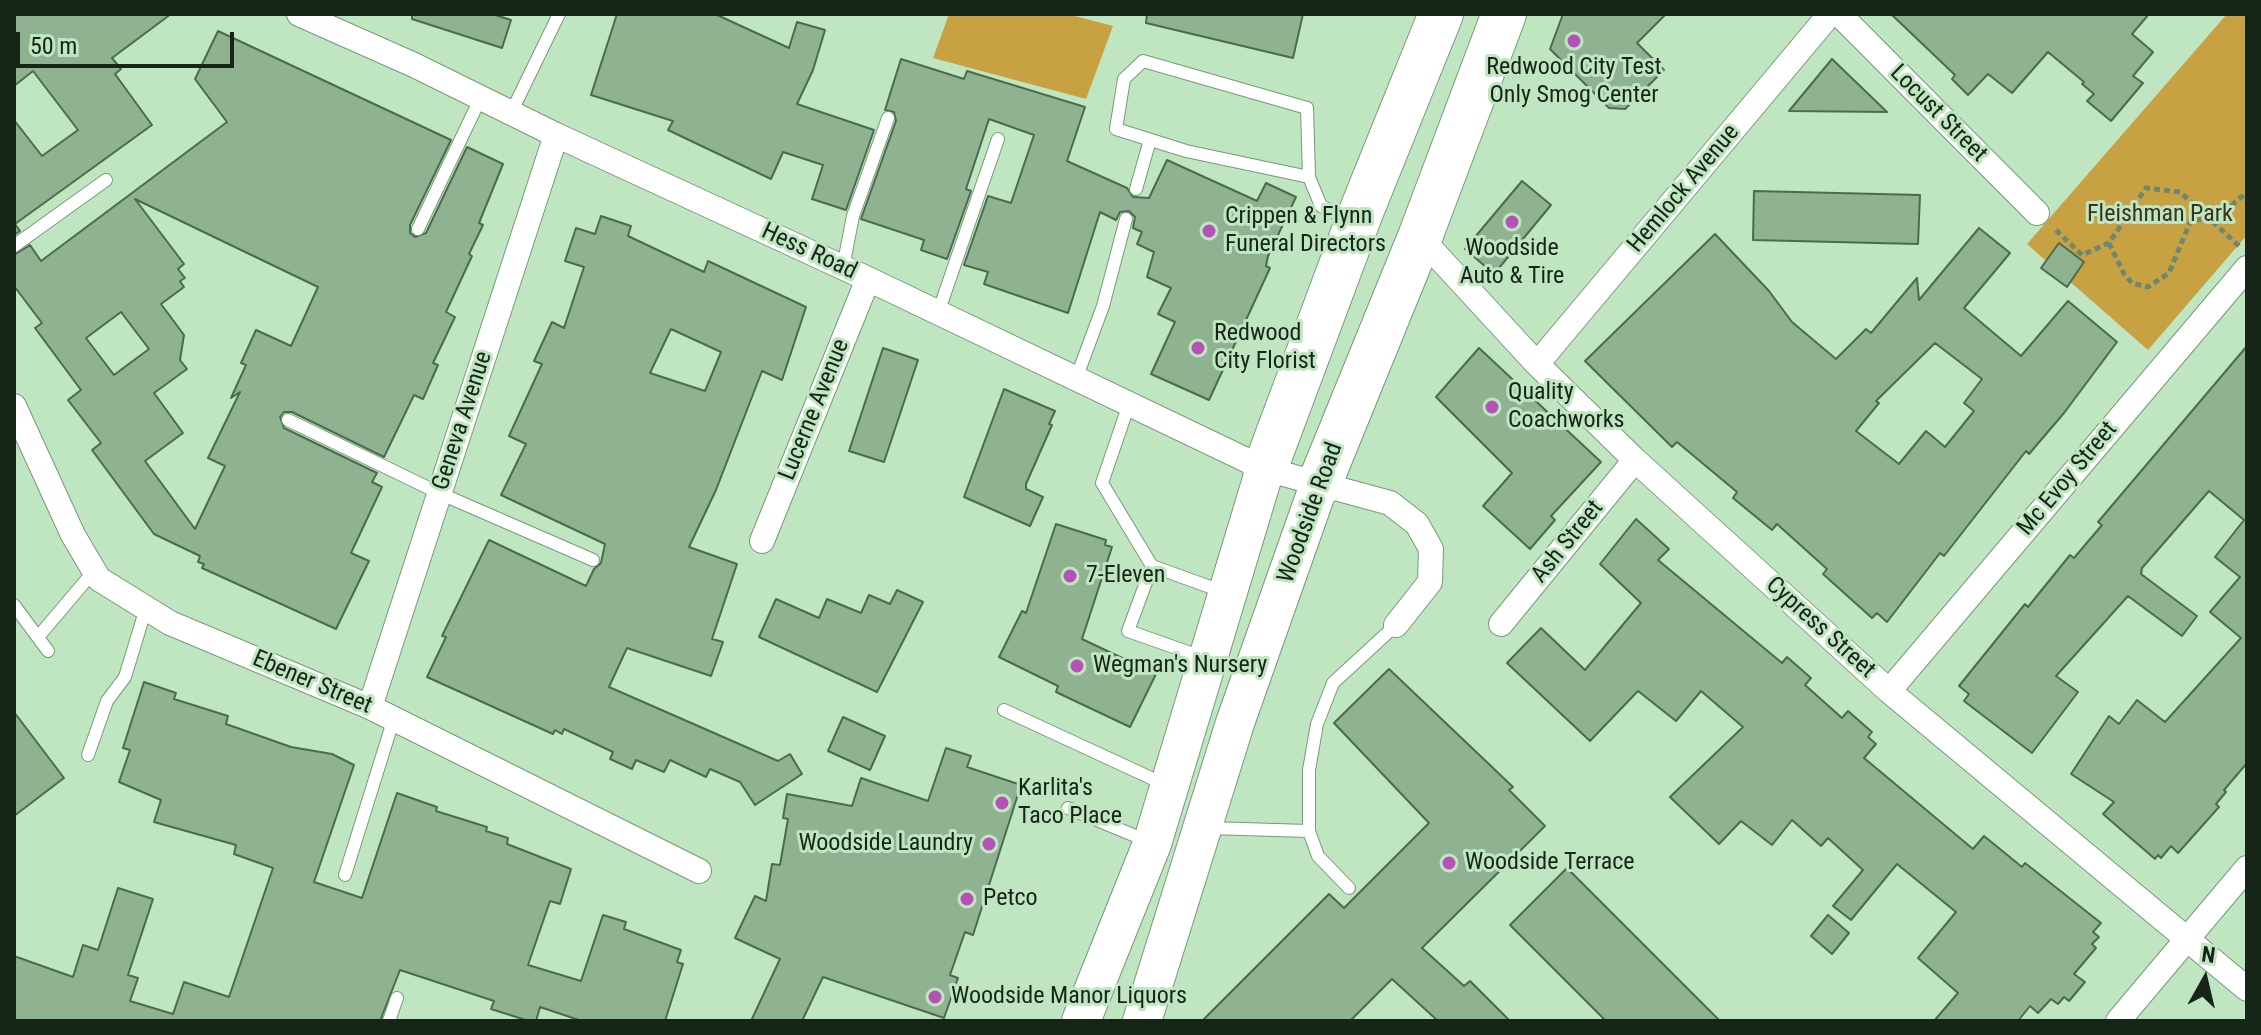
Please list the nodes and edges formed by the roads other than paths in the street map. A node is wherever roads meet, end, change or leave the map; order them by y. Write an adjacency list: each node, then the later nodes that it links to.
1 (299, 14): 7 (street, Hess Road)
2 (559, 14): 8 (lane)
3 (1441, 14): 18 (highway)
4 (1504, 14): 20 (highway, Woodside Road)
5 (1830, 14): 26 (street, Hemlock Avenue)
6 (1839, 14): 16 (street, Locust Street)
7 (481, 97): 8 (street, Hess Road); 19 (lane)
8 (511, 113): 10 (street, Hess Road)
9 (888, 118): 22 (lane)
10 (556, 135): 22 (street, Hess Road); 34 (street, Geneva Avenue)
11 (998, 139): 25 (lane)
12 (1150, 140): 13 (lane); 13 (lane); 15 (lane)
13 (1309, 177): 18 (lane)
14 (106, 180): 21 (lane)
15 (1136, 189)
16 (2037, 213)
17 (1126, 219): 27 (lane)
18 (1357, 223): 32 (highway)
19 (418, 229)
20 (1420, 237): 26 (street, Cypress Street); 33 (highway, Woodside Road)
21 (14, 246)
22 (843, 267): 24 (street, Hess Road)
23 (2247, 268): 47 (street, Mc Evoy Street)
24 (868, 279): 25 (street, Hess Road); 35 (street, Lucerne Avenue)
25 (938, 313): 27 (street, Hess Road)
26 (1537, 364): 31 (street, Cypress Street)
27 (1076, 379): 28 (street, Hess Road)
28 (1129, 404): 32 (street, Hess Road); 37 (lane)
29 (14, 406): 38 (street, Ebener Street)
30 (288, 420): 34 (lane)
31 (1635, 460): 42 (street, Ash Street); 47 (street, Cypress Street)
32 (1265, 469): 33 (street, Hess Road); 39 (main road)
33 (1319, 485): 43 (street, Hess Road); 54 (main road, Woodside Road)
34 (439, 493): 36 (lane); 48 (street, Geneva Avenue)
35 (762, 541)
36 (593, 560)
37 (1152, 566): 39 (lane); 46 (lane)
38 (94, 571): 41 (street, Ebener Street); 44 (lane)
39 (1228, 593): 46 (main road)
40 (14, 605): 44 (lane)
41 (146, 608): 48 (street, Ebener Street); 51 (lane)
42 (1501, 624)
43 (1396, 625): 55 (lane)
44 (38, 637): 45 (lane)
45 (48, 651)
46 (1208, 659): 52 (main road)
47 (1889, 691): 61 (street, Cypress Street)
48 (370, 707): 50 (street, Ebener Street)
49 (1004, 710): 52 (lane)
50 (394, 718): 58 (street, Ebener Street); 59 (lane)
51 (88, 755)
52 (1171, 787): 56 (main road)
53 (1068, 808): 56 (lane)
54 (1205, 828): 55 (lane); 66 (main road, Woodside Road)
55 (1309, 831): 60 (lane)
56 (1152, 844): 65 (main road)
57 (2247, 868): 61 (street)
58 (699, 871)
59 (345, 875)
60 (1349, 888)
61 (2188, 939): 62 (street, Cypress Street); 67 (street)
62 (2247, 989)
63 (397, 998): 64 (lane)
64 (389, 1021)
65 (1081, 1021)
66 (1142, 1021)
67 (2118, 1021)

